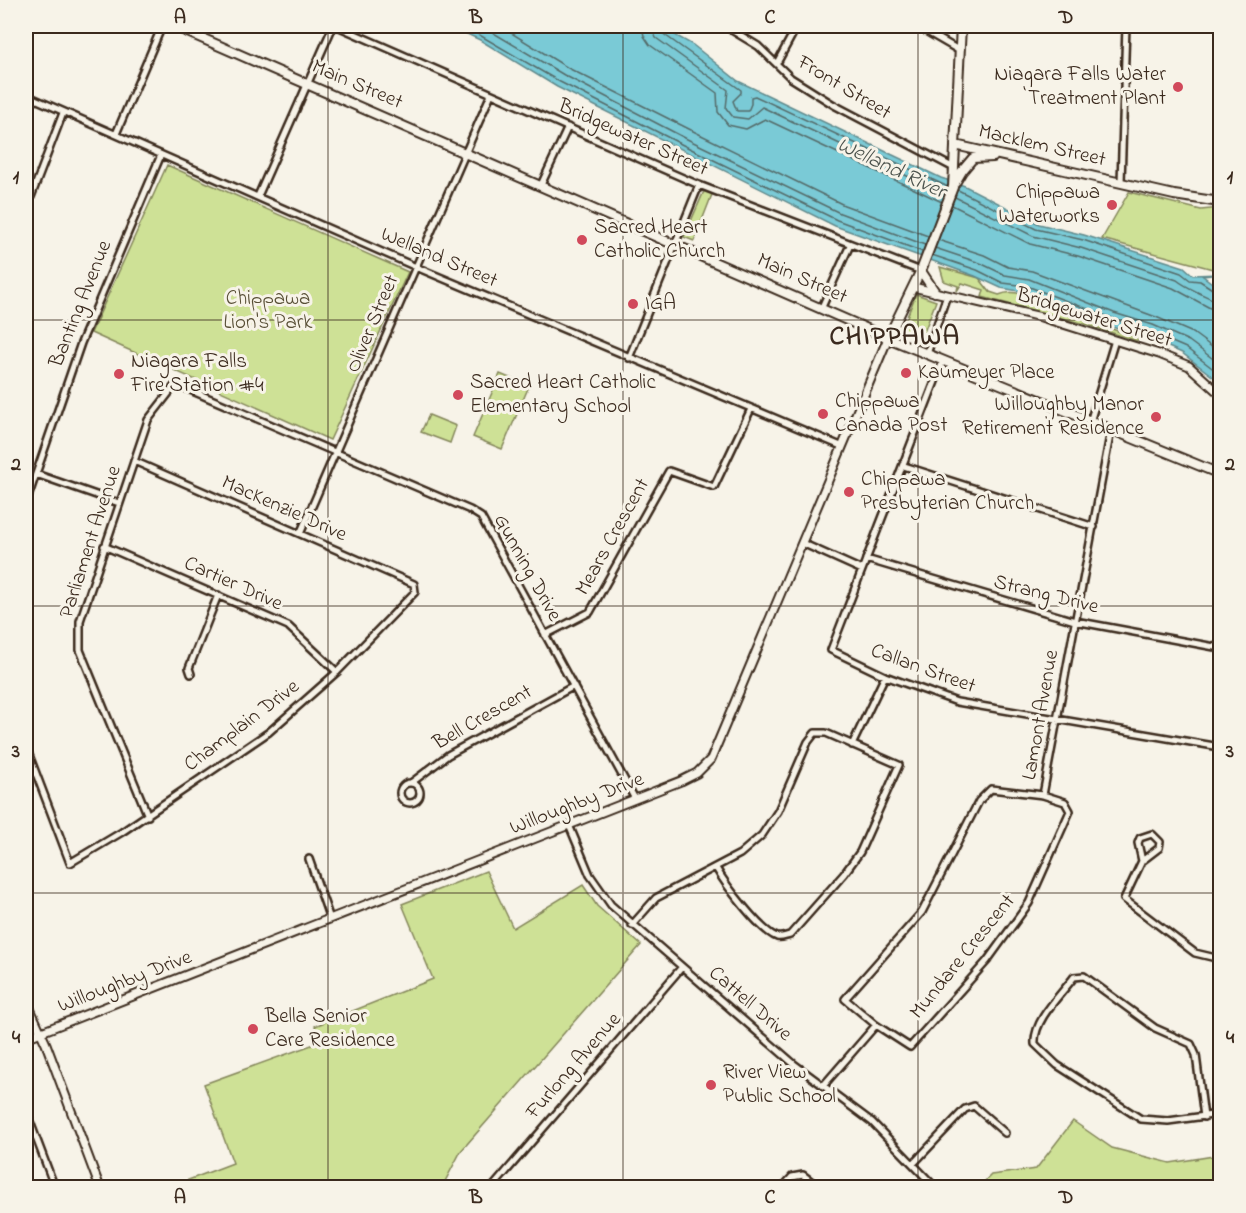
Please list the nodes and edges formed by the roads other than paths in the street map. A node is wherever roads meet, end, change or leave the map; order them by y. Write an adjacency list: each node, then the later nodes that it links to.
1 (162, 26): 16 (street)
2 (174, 26): 11 (main road, Main Street)
3 (335, 26): 11 (street); 12 (street, Bridgewater Street)
4 (725, 26): 10 (street, Front Street)
5 (797, 26): 10 (street)
6 (917, 26): 9 (street)
7 (961, 26): 9 (main road)
8 (1126, 26): 22 (street)
9 (960, 51): 17 (main road)
10 (777, 63): 21 (street, Front Street)
11 (307, 84): 18 (main road, Main Street); 25 (street)
12 (491, 94): 15 (street, Bridgewater Street); 18 (street, Oliver Street)
13 (26, 95): 14 (street, Welland Street)
14 (63, 113): 16 (street, Welland Street); 27 (street)
15 (568, 127): 23 (street); 24 (street, Bridgewater Street)
16 (116, 134): 19 (street, Welland Street)
17 (955, 145): 20 (main road, Macklem Street); 21 (main road)
18 (465, 152): 23 (main road, Main Street); 30 (street, Oliver Street)
19 (162, 155): 25 (street, Welland Street); 50 (street, Banting Avenue)
20 (1016, 158): 21 (main road); 22 (main road, Macklem Street)
21 (958, 170): 31 (main road)
22 (1121, 182): 26 (main road, Macklem Street)
23 (541, 185): 28 (main road, Main Street)
24 (699, 185): 28 (street); 29 (street, Bridgewater Street)
25 (258, 196): 30 (street, Welland Street)
26 (1221, 202)
27 (26, 210)
28 (675, 243): 35 (main road, Main Street); 39 (street)
29 (850, 245): 31 (street, Bridgewater Street); 35 (street)
30 (416, 267): 39 (street, Welland Street); 47 (street, Oliver Street)
31 (921, 269): 32 (main road); 33 (main road)
32 (913, 287): 33 (street, Bridgewater Street); 36 (main road)
33 (935, 292): 34 (street, Bridgewater Street)
34 (947, 295): 37 (street, Bridgewater Street); 38 (street)
35 (822, 307): 36 (main road, Main Street)
36 (888, 338): 38 (main road, Main Street); 46 (street, Willoughby Drive)
37 (1115, 340): 42 (street, Bridgewater Street); 44 (street)
38 (927, 354): 40 (main road, Main Street)
39 (628, 358): 43 (street, Welland Street)
40 (943, 361): 44 (main road, Main Street); 49 (street)
41 (176, 384): 47 (street, Gunning Drive); 48 (street, Parliament Avenue)
42 (1221, 394)
43 (751, 409): 46 (street, Welland Street); 63 (street, Mears Crescent)
44 (1090, 422): 45 (main road, Main Street)
45 (1111, 430): 51 (main road, Main Street); 54 (street, Lamont Avenue)
46 (841, 446): 56 (street, Willoughby Drive)
47 (336, 452): 55 (street, Oliver Street); 63 (street, Gunning Drive)
48 (134, 461): 53 (street, Parliament Avenue); 55 (street, MacKenzie Drive)
49 (904, 466): 54 (street); 58 (street)
50 (36, 474): 52 (street, Banting Avenue); 53 (street)
51 (1221, 474)
52 (26, 503)
53 (119, 503): 57 (street, Parliament Avenue)
54 (1094, 527): 62 (street, Lamont Avenue)
55 (300, 534): 60 (street, MacKenzie Drive)
56 (802, 543): 59 (street); 75 (street, Willoughby Drive)
57 (104, 546): 61 (street, Cartier Drive); 76 (street, Parliament Avenue)
58 (866, 559): 59 (street); 62 (street, Strang Drive)
59 (862, 570): 67 (street, Callan Street)
60 (415, 592): 65 (street, Champlain Drive)
61 (218, 595): 65 (street, Cartier Drive); 66 (street)
62 (1075, 621): 64 (street, Strang Drive); 69 (street, Lamont Avenue)
63 (545, 635): 68 (street, Gunning Drive)
64 (1221, 648)
65 (337, 672): 76 (street, Champlain Drive)
66 (191, 674)
67 (885, 676): 69 (street, Callan Street); 70 (street)
68 (574, 686): 73 (street, Bell Crescent); 75 (street, Gunning Drive)
69 (1056, 719): 72 (street, Callan Street); 74 (street, Lamont Avenue)
70 (852, 745): 80 (street); 80 (street)
71 (26, 747): 76 (street, Champlain Drive)
72 (1221, 747)
73 (411, 783)
74 (1043, 795): 86 (street, Lamont Avenue); 86 (street, Mundare Crescent)
75 (635, 799): 77 (street, Willoughby Drive)
76 (148, 816)
77 (569, 825): 81 (street, Willoughby Drive); 82 (street, Cattell Drive)
78 (309, 859): 81 (street)
79 (1142, 861): 79 (street); 83 (street)
80 (716, 868): 82 (street)
81 (330, 919): 87 (street, Willoughby Drive)
82 (632, 925): 84 (street, Cattell Drive)
83 (1221, 960)
84 (682, 967): 89 (street, Cattell Drive); 97 (street, Furlong Avenue)
85 (26, 1000): 87 (street)
86 (876, 1025): 89 (street)
87 (40, 1033): 88 (street, Willoughby Drive); 95 (street)
88 (26, 1038)
89 (823, 1086): 94 (street, Cattell Drive)
90 (26, 1111): 96 (street)
91 (1221, 1114): 92 (street)
92 (1204, 1117): 92 (street)
93 (1005, 1133): 94 (street)
94 (913, 1164): 100 (street, Cattell Drive)
95 (99, 1187)
96 (55, 1188)
97 (492, 1188)
98 (782, 1188): 99 (street)
99 (820, 1188)
100 (936, 1188)

